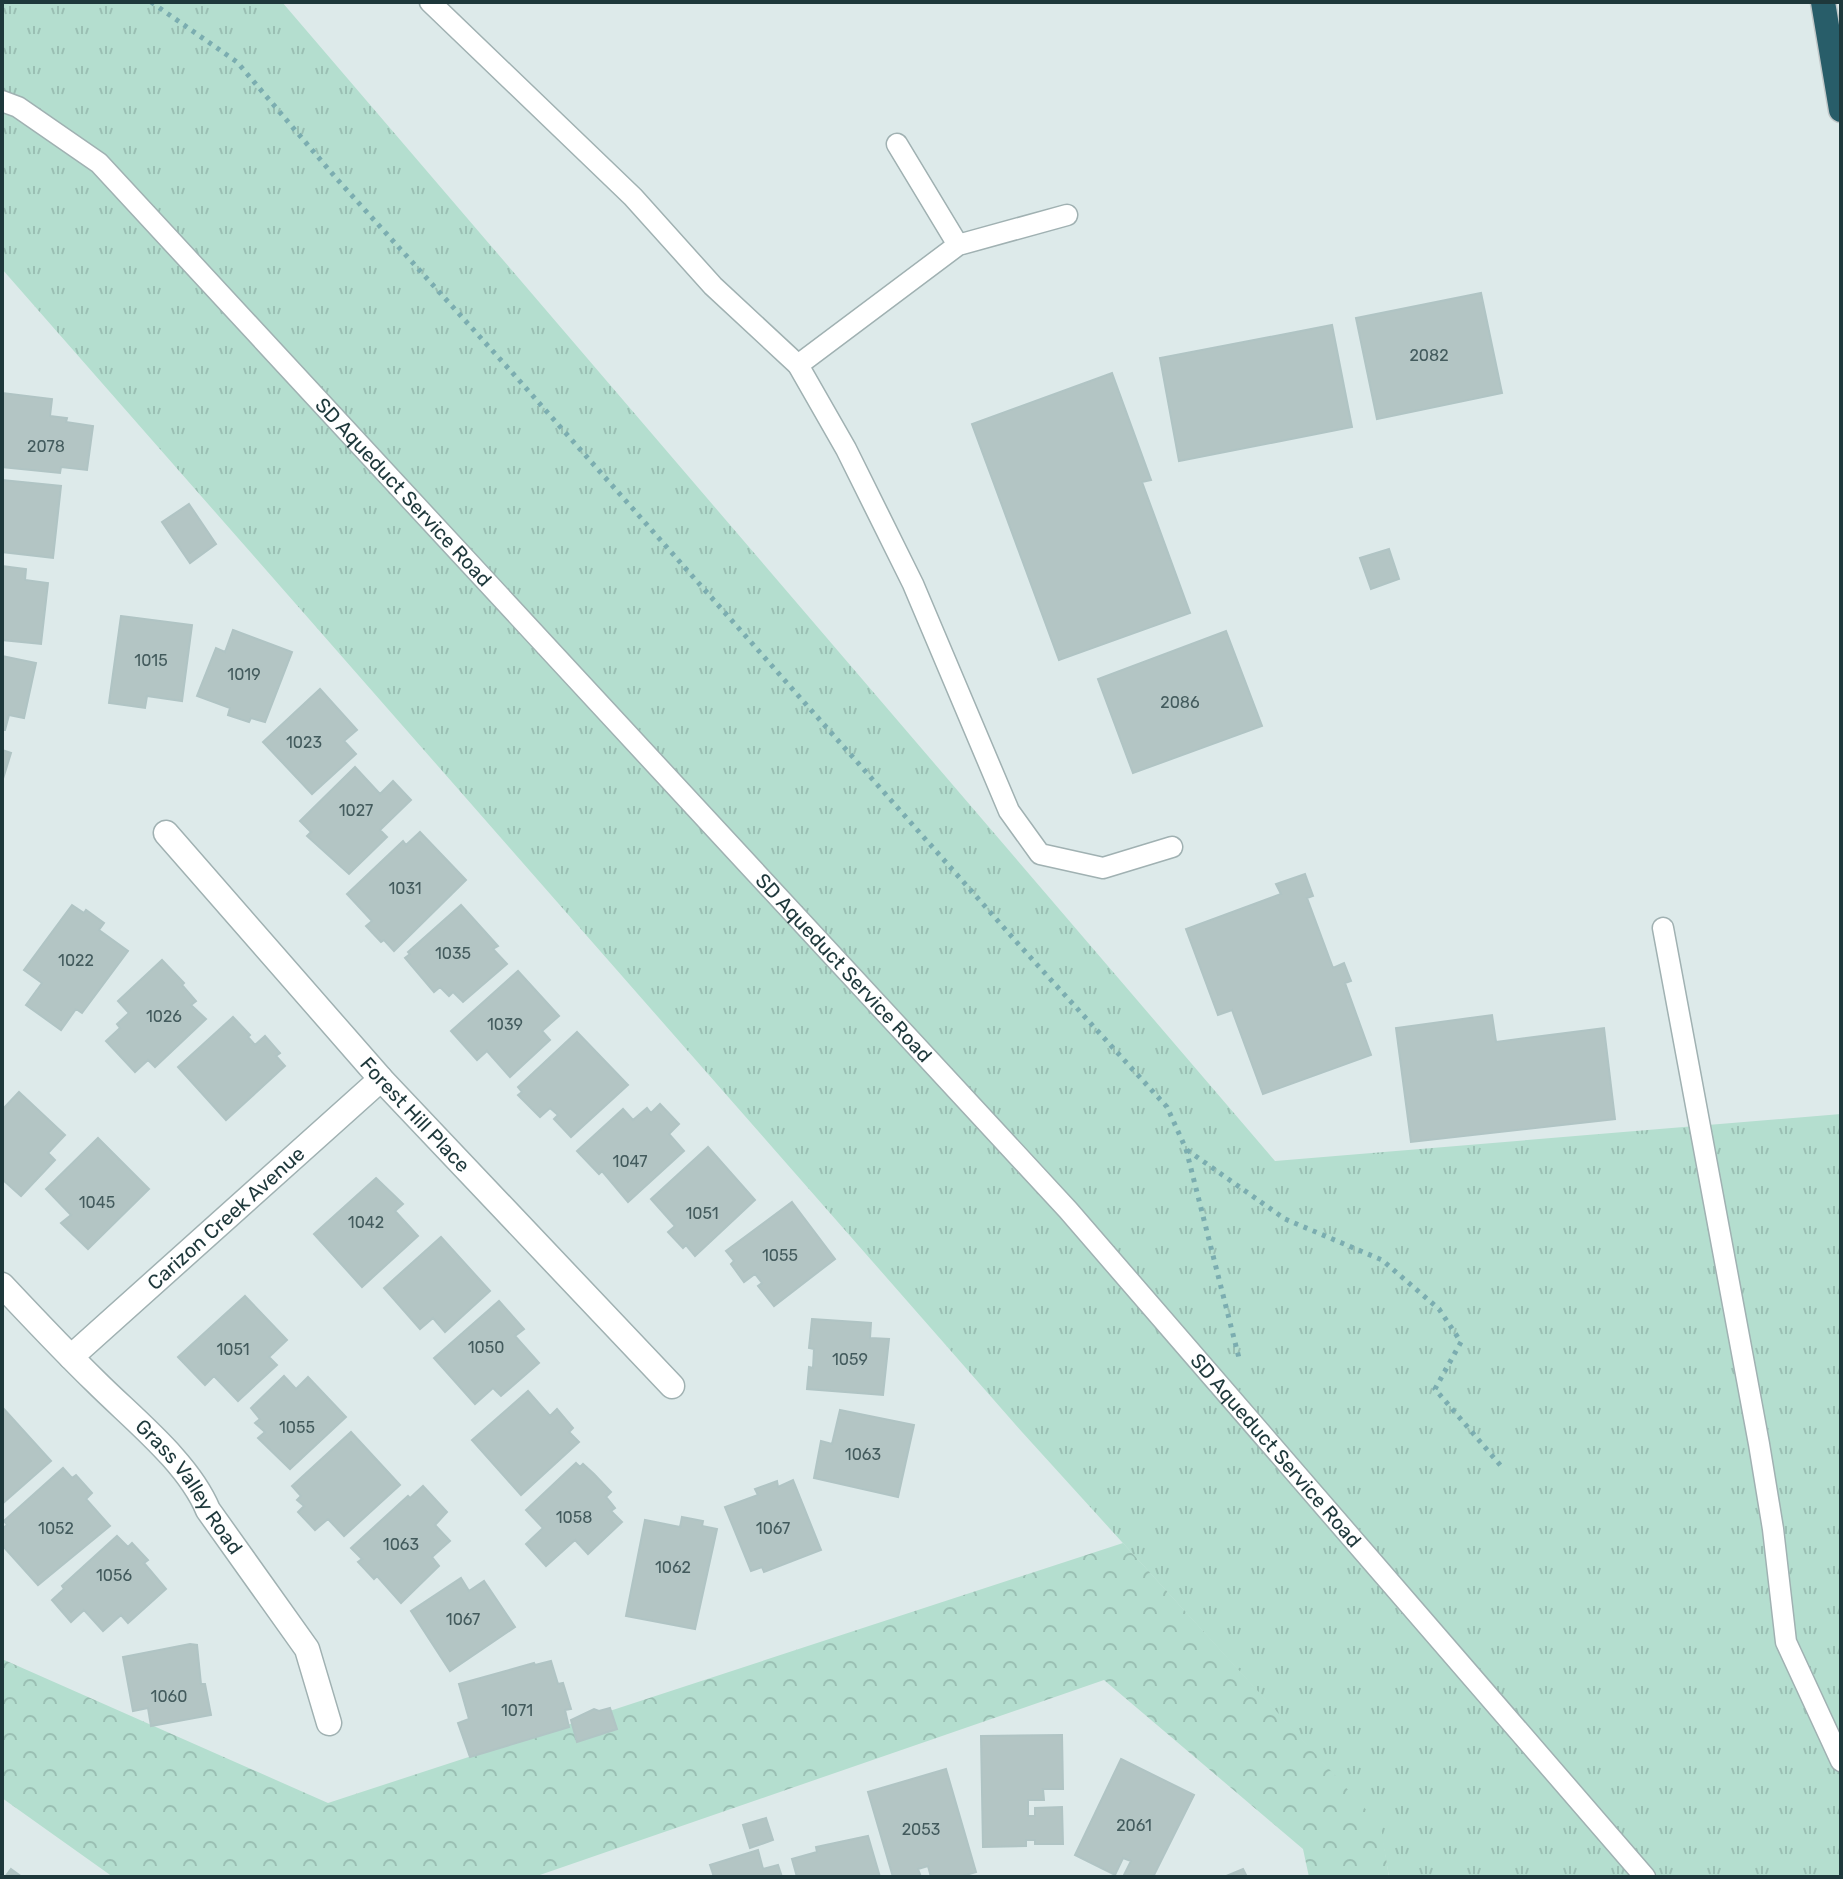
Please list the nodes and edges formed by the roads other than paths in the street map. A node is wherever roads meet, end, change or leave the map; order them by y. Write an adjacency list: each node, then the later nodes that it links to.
1 (430, 2): 8 (lane)
2 (1823, 2): 4 (highway)
3 (2, 101): 18 (lane, SD Aqueduct Service Road)
4 (1841, 110)
5 (897, 144): 7 (lane)
6 (1067, 215): 7 (lane)
7 (958, 245): 8 (lane)
8 (798, 365): 10 (lane)
9 (166, 833): 12 (street, Forest Hill Place)
10 (1172, 847)
11 (1663, 928): 17 (lane)
12 (381, 1079): 14 (street, Carizon Creek Avenue); 15 (street, Forest Hill Place)
13 (2, 1285): 14 (street, Grass Valley Road)
14 (71, 1357): 16 (street, Grass Valley Road)
15 (672, 1386)
16 (329, 1723)
17 (1841, 1761)
18 (1645, 1877)

